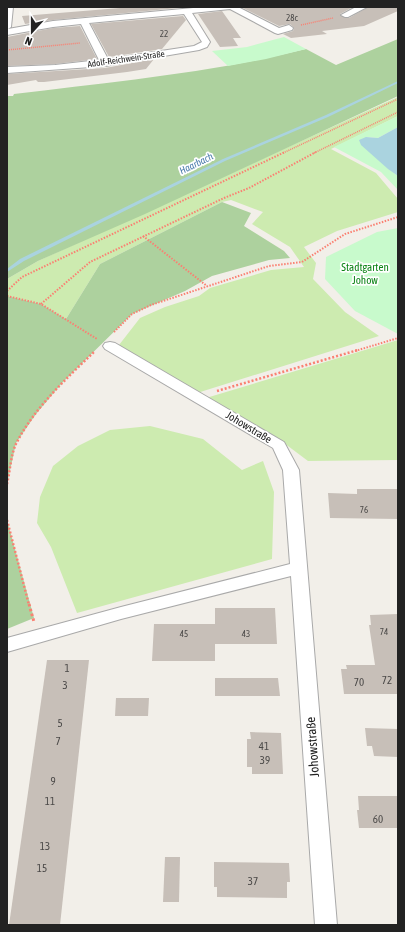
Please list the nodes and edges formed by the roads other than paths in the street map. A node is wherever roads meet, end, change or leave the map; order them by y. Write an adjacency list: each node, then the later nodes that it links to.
1 (9, 7): 8 (street)
2 (228, 7): 5 (street)
3 (232, 7): 9 (street)
4 (363, 7): 6 (street)
5 (187, 12): 7 (street); 11 (street, Adolf-Reichwein-Straße)
6 (345, 15)
7 (84, 21): 10 (street); 11 (street)
8 (7, 27)
9 (289, 28)
10 (7, 32)
11 (105, 63): 12 (street, Adolf-Reichwein-Straße)
12 (7, 70)
13 (106, 345): 14 (street, Johowstraße)
14 (299, 568): 15 (street); 16 (street, Johowstraße)
15 (7, 645)
16 (326, 925)

